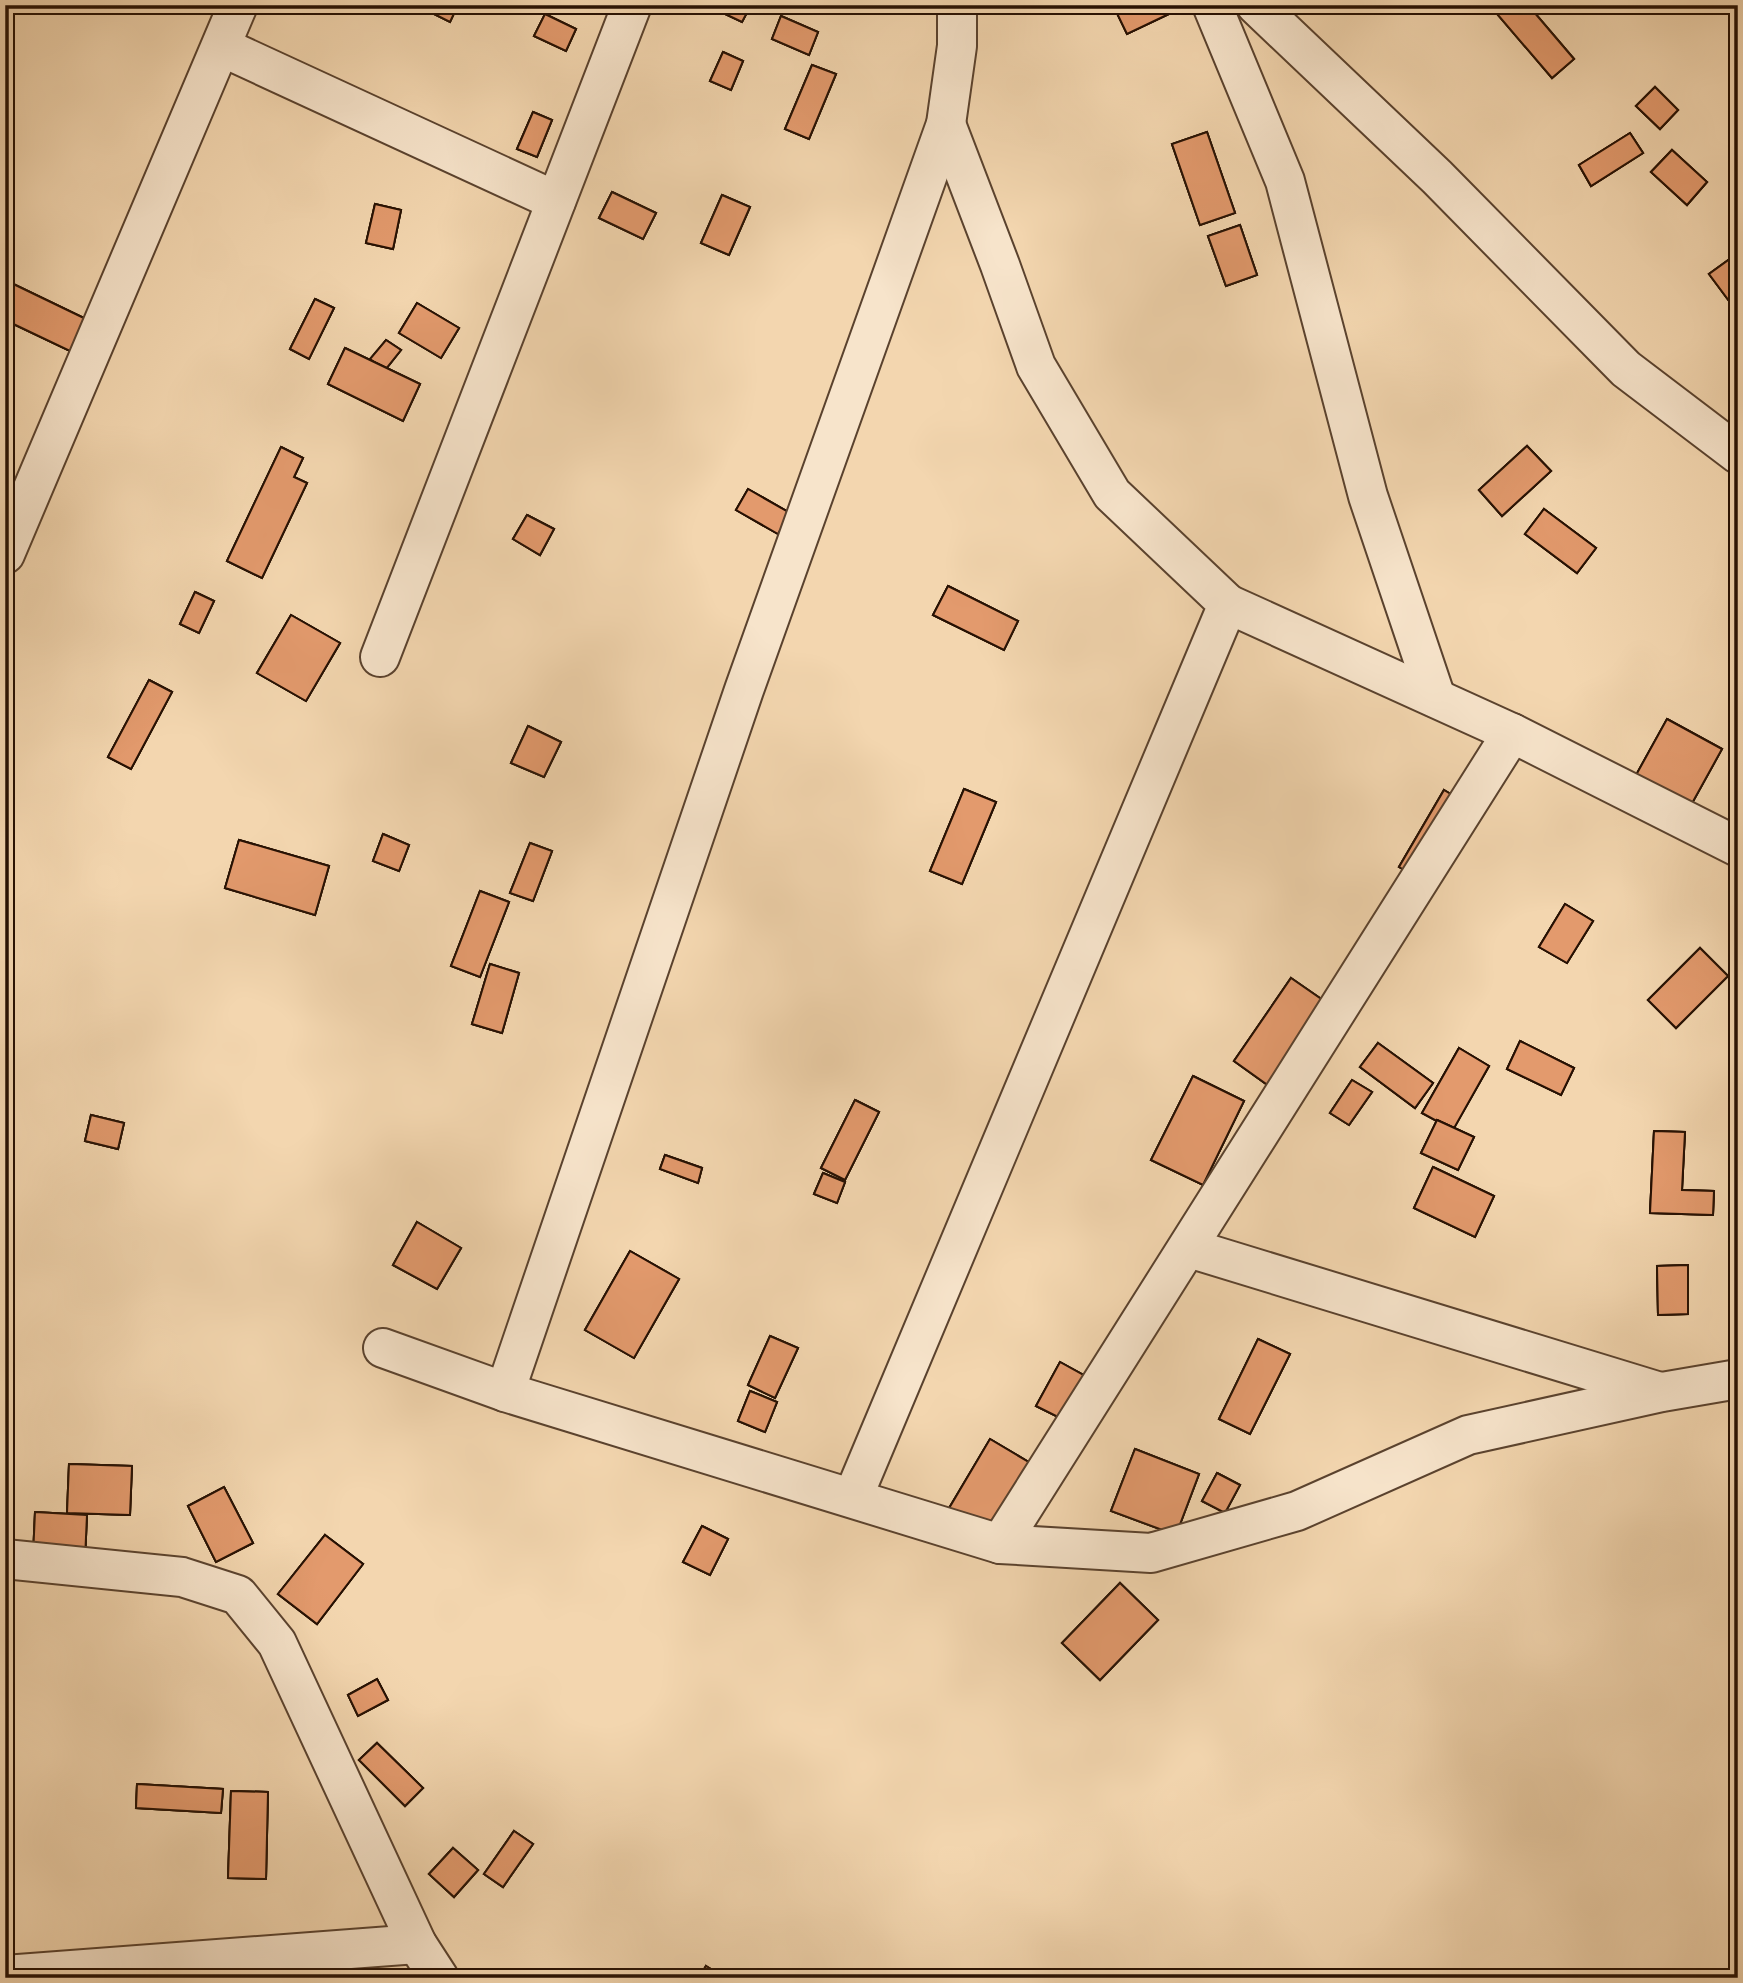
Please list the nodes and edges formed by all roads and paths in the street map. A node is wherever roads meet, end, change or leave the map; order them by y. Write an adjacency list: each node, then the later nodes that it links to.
1 (238, 5): 6 (street)
2 (632, 5): 8 (street)
3 (957, 5): 7 (street)
4 (1212, 5): 13 (street)
5 (1261, 6): 9 (street)
6 (222, 47): 8 (street); 10 (street)
7 (946, 124): 11 (street); 19 (street)
8 (556, 201): 12 (street)
9 (1738, 454)
10 (5, 554)
11 (1228, 604): 13 (street); 21 (street)
12 (380, 657)
13 (1436, 698): 14 (street)
14 (1512, 733): 15 (street); 16 (street)
15 (1738, 847)
16 (1189, 1248): 20 (street); 22 (street)
17 (383, 1348): 19 (street)
18 (1738, 1379): 20 (street)
19 (505, 1392): 21 (street)
20 (1662, 1392): 22 (street)
21 (853, 1497): 22 (street)
22 (1000, 1544)
23 (5, 1559): 24 (street)
24 (417, 1944): 25 (street); 26 (street)
25 (5, 1975)
26 (439, 1978)

